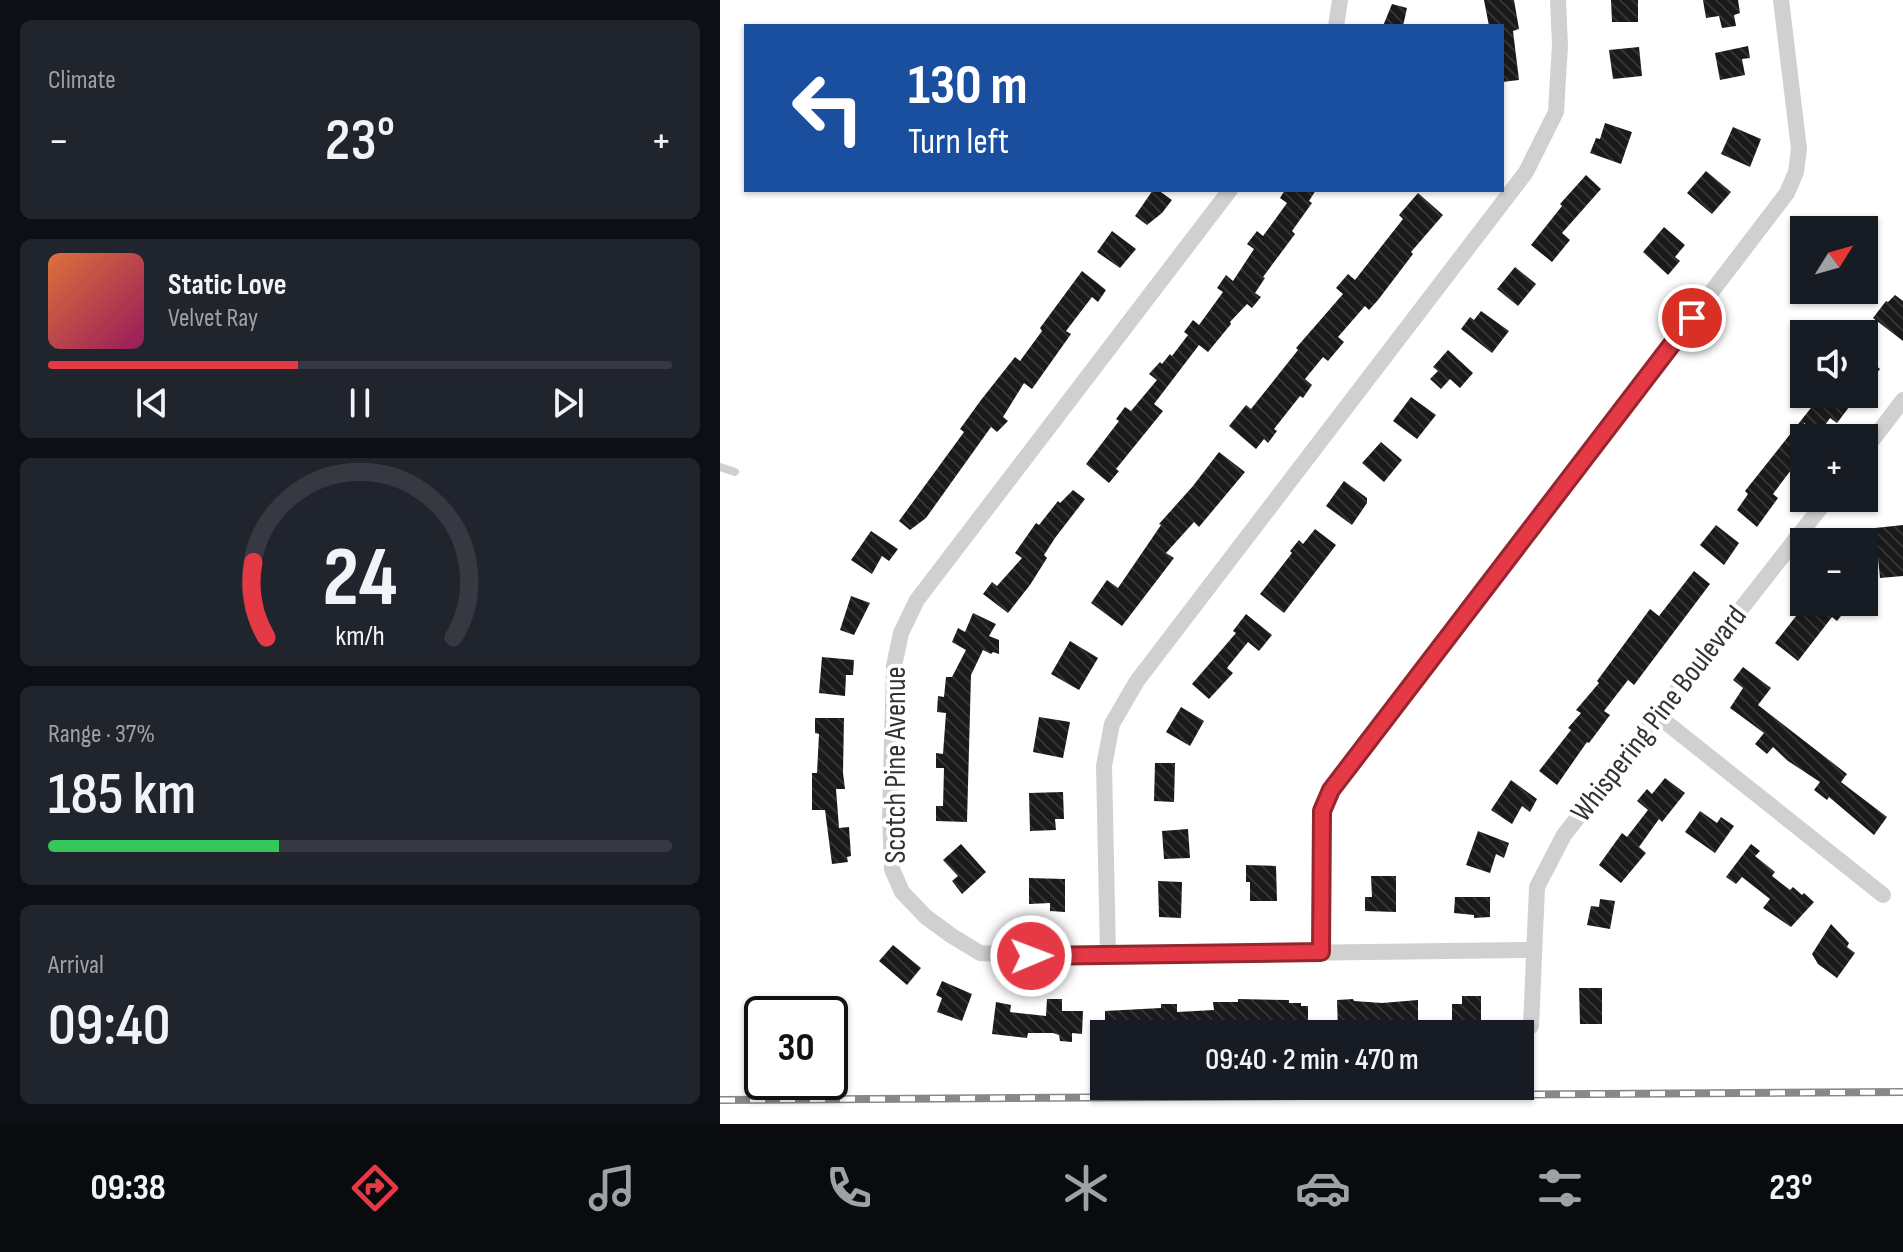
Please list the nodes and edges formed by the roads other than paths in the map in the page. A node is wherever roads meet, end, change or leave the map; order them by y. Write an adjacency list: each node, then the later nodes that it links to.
1 (1340, 0): 4 (street)
2 (1558, 0): 15 (street)
3 (1781, 0): 14 (street)
4 (1336, 24)
5 (1228, 192): 15 (street, Scotch Pine Avenue)
6 (1903, 400): 7 (street)
7 (1878, 433)
8 (720, 467): 9 (lane)
9 (735, 472)
10 (1817, 512): 11 (street, Whispering Pine Boulevard)
11 (1658, 716): 12 (street); 13 (street, Whispering Pine Boulevard)
12 (1883, 895)
13 (1533, 950): 14 (street, Scotch Pine Avenue); 16 (street, Whispering Pine Boulevard)
14 (1321, 952): 15 (street, Scotch Pine Avenue)
15 (1108, 955)
16 (1531, 1020)

